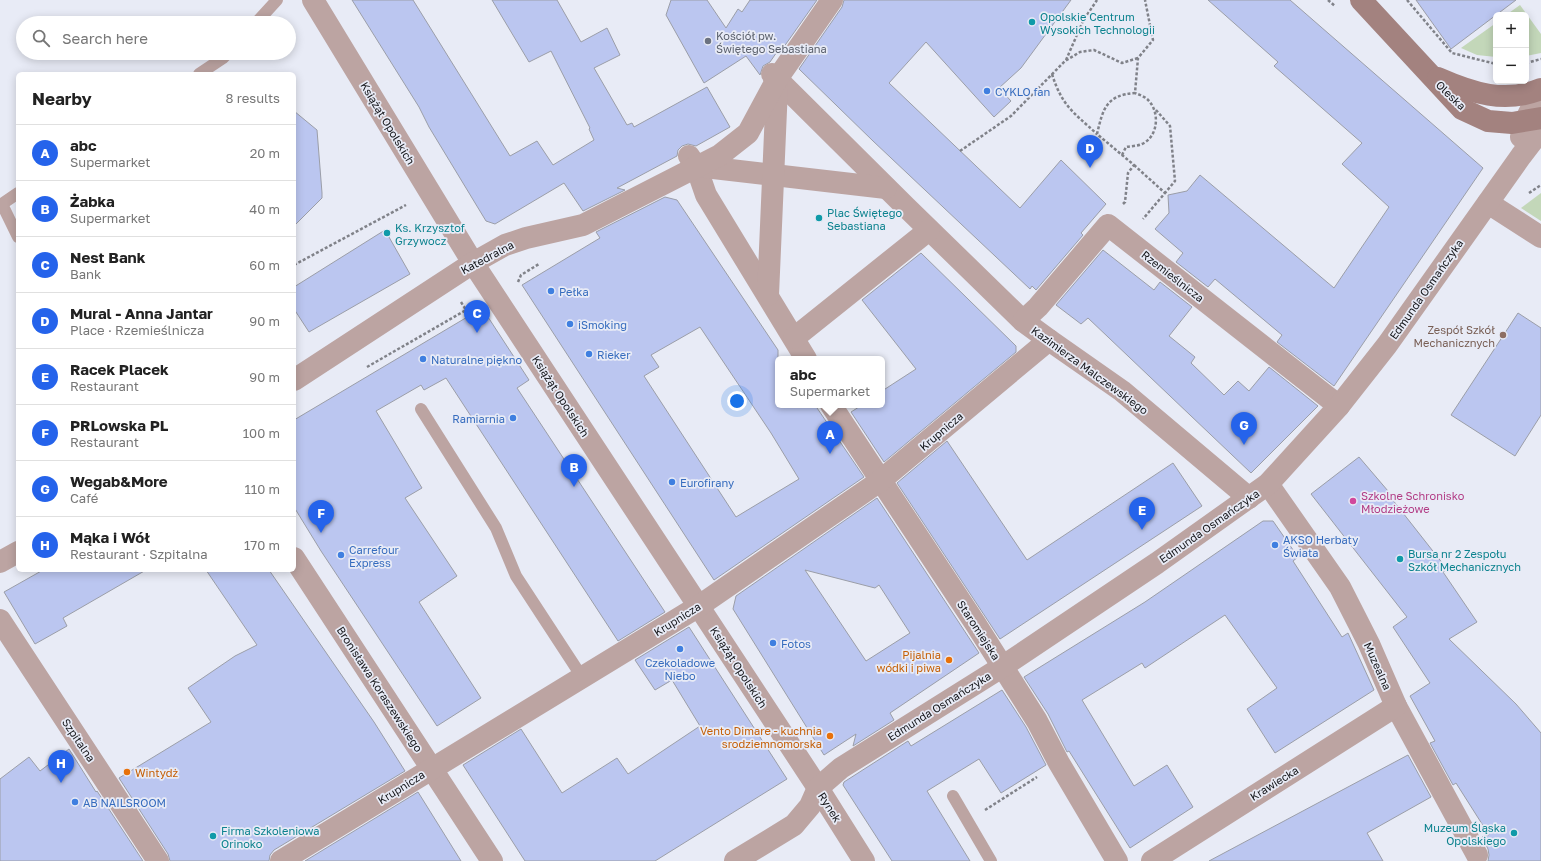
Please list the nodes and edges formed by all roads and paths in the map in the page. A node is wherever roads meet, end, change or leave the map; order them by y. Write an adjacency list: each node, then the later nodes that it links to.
1 (277, 0): 8 (lane)
2 (313, 0): 41 (street, Książąt Opolskich)
3 (832, 0): 18 (street)
4 (1097, 0): 12 (path)
5 (1145, 0): 9 (path)
6 (1362, 0): 17 (street)
7 (1407, 0): 14 (path)
8 (262, 16)
9 (1138, 58): 12 (path); 20 (path)
10 (1541, 59): 13 (path)
11 (220, 60): 15 (lane)
12 (1066, 61): 16 (path)
13 (1529, 62)
14 (1493, 63)
15 (202, 72)
16 (1052, 74): 24 (path); 25 (path)
17 (1429, 74): 19 (street, Oleska); 23 (street, Oleska)
18 (775, 77): 27 (street); 29 (street); 30 (street)
19 (1541, 89)
20 (1135, 93): 22 (path); 24 (path)
21 (1541, 95): 23 (street, Edmunda Osmańczyka)
22 (1156, 110): 26 (path); 31 (path)
23 (1536, 123): 34 (street, Edmunda Osmańczyka)
24 (1097, 134): 26 (path)
25 (960, 151)
26 (1122, 155): 28 (path)
27 (693, 161): 29 (street); 41 (street, Katedralna); 45 (street)
28 (1134, 165): 31 (path); 36 (path)
29 (773, 175): 30 (street); 45 (street)
30 (886, 188): 38 (street)
31 (1165, 193): 40 (path)
32 (16, 194): 35 (lane)
33 (413, 201): 43 (path)
34 (1488, 203): 39 (street); 52 (street, Edmunda Osmańczyka)
35 (1, 204): 37 (lane)
36 (1108, 225): 40 (street, Rzemieślnicza); 47 (street)
37 (16, 233)
38 (932, 233): 47 (street, Kazimierza Malczewskiego); 49 (street)
39 (1541, 237)
40 (1126, 239): 52 (street, Rzemieślnicza)
41 (473, 263): 51 (street, Katedralna); 61 (street, Książąt Opolskich)
42 (544, 263): 44 (path)
43 (296, 264)
44 (521, 275)
45 (768, 294): 49 (street)
46 (466, 310): 50 (path)
47 (1023, 320): 48 (street, Kazimierza Malczewskiego)
48 (1049, 340): 55 (street, Krupnicza); 57 (street, Kazimierza Malczewskiego)
49 (800, 348)
50 (363, 369)
51 (296, 379)
52 (1339, 406): 56 (street, Edmunda Osmańczyka)
53 (833, 408): 55 (street, Staromiejska)
54 (421, 409): 64 (lane)
55 (880, 481): 61 (street, Krupnicza); 63 (street, Staromiejska)
56 (1268, 484): 57 (street, Edmunda Osmańczyka); 65 (street, Muzealna)
57 (1249, 498): 63 (street, Edmunda Osmańczyka)
58 (16, 553): 60 (street)
59 (296, 561): 67 (street, Bronisława Koraszewskiego)
60 (0, 562)
61 (699, 606): 64 (street, Krupnicza); 68 (street, Książąt Opolskich)
62 (0, 620): 72 (street, Szpitalna)
63 (1002, 666): 66 (street, Staromiejska); 68 (street, Edmunda Osmańczyka)
64 (582, 676): 67 (street, Krupnicza)
65 (1396, 706): 71 (street, Muzealna); 79 (street, Krawiecka)
66 (1059, 763): 70 (path); 78 (street, Staromiejska)
67 (432, 768): 73 (street, Krupnicza); 74 (street, Bronisława Koraszewskiego)
68 (818, 788): 75 (street, Rynek); 76 (street, Rynek)
69 (953, 796): 70 (lane)
70 (967, 821): 77 (lane)
71 (1477, 855)
72 (158, 861)
73 (281, 861)
74 (492, 861)
75 (734, 861)
76 (864, 861)
77 (991, 861)
78 (1117, 861)
79 (1152, 861)

